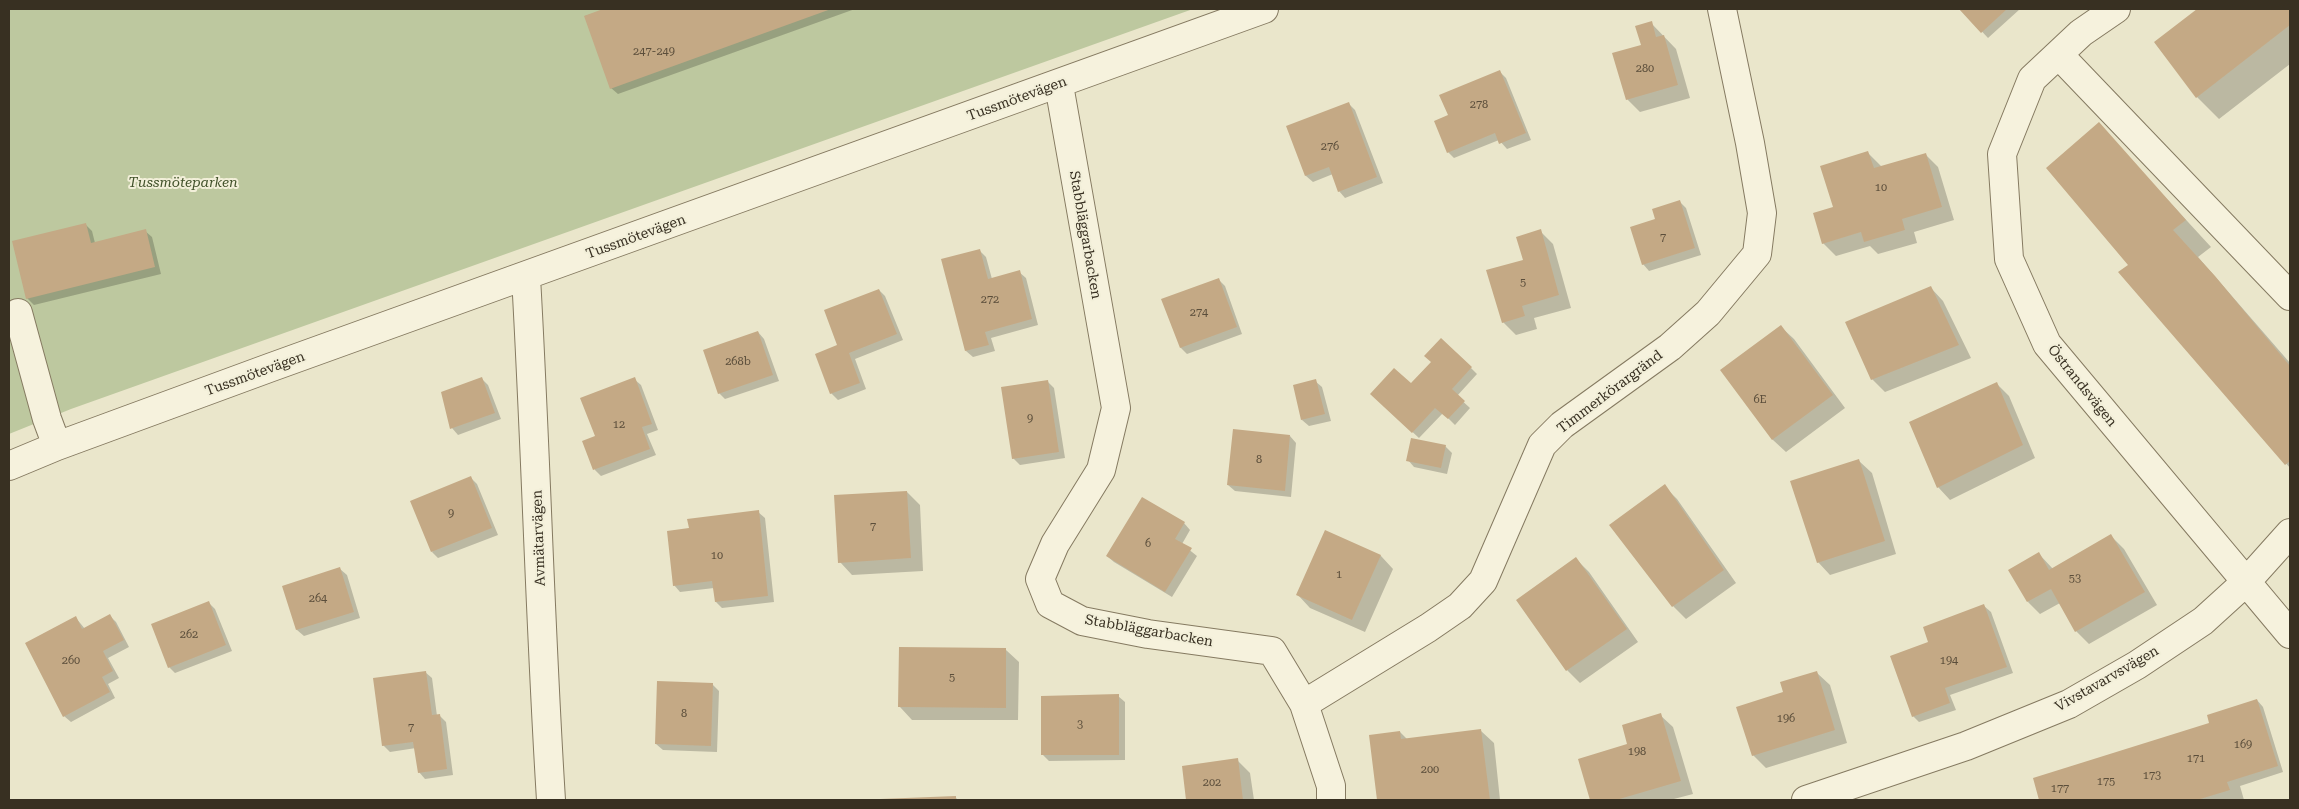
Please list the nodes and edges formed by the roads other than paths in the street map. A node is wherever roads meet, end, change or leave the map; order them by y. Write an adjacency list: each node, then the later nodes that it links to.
1 (1264, 9): 5 (street, Tussmötevägen)
2 (1722, 9): 14 (street, Timmerkörargränd)
3 (2116, 9): 4 (street, Östrandsvägen)
4 (2059, 55): 7 (street); 12 (street, Östrandsvägen)
5 (1059, 85): 6 (street, Tussmötevägen); 14 (street, Stabbläggarbacken)
6 (526, 276): 9 (street, Tussmötevägen); 15 (street, Avmätarvägen)
7 (2290, 296)
8 (18, 313): 9 (street)
9 (58, 446): 10 (street, Tussmötevägen)
10 (9, 466)
11 (2290, 533): 12 (street, Vivstavarvsvägen)
12 (2247, 581): 13 (street, Östrandsvägen); 17 (street, Vivstavarvsvägen)
13 (2290, 634)
14 (1304, 704): 16 (street, Stabbläggarbacken)
15 (551, 800)
16 (1331, 800)
17 (1806, 800)

